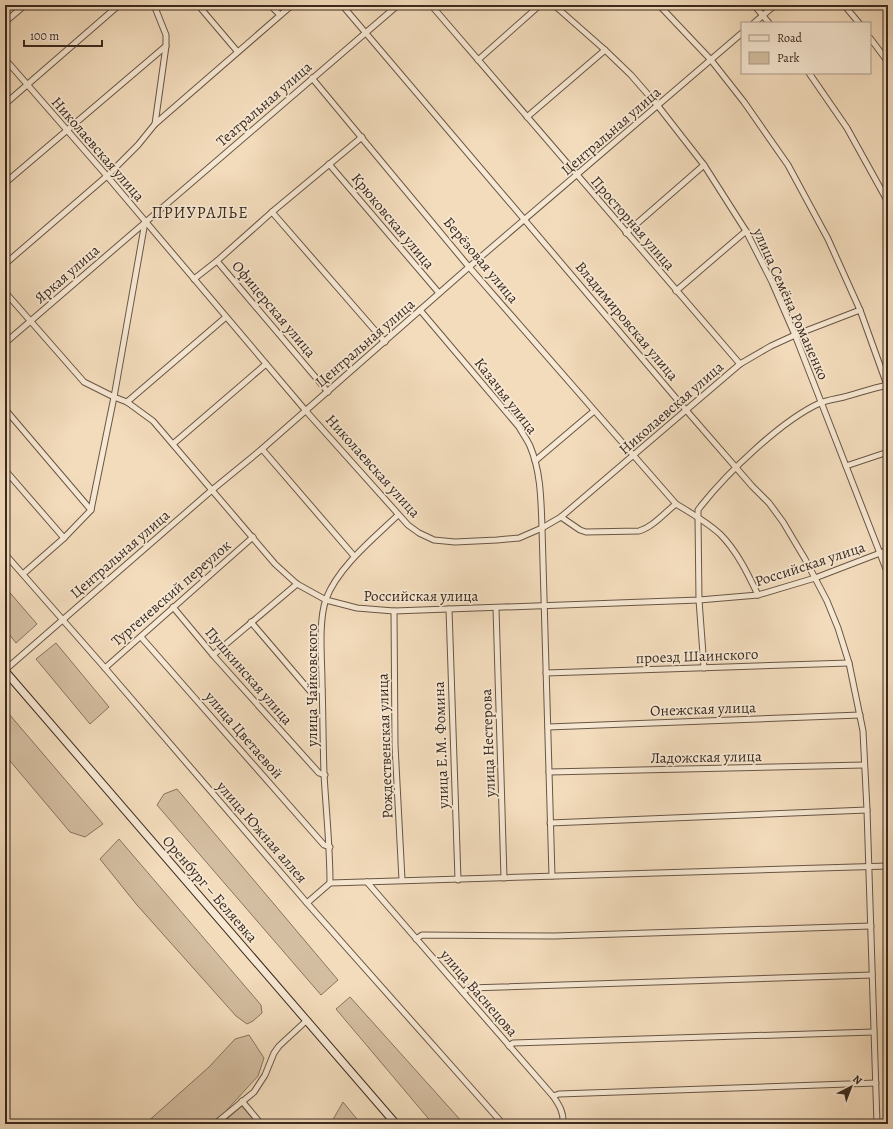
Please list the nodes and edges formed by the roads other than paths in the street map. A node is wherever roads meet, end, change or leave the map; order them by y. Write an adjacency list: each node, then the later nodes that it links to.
1 (25, 5): 18 (street)
2 (119, 5): 34 (street)
3 (154, 5): 25 (street)
4 (198, 5): 27 (street)
5 (270, 5): 16 (street)
6 (292, 5): 16 (street)
7 (342, 5): 22 (street, Владимировская улица)
8 (398, 5): 22 (street, Театральная улица)
9 (432, 5): 29 (street, Просторная улица)
10 (540, 5): 29 (street)
11 (554, 5): 26 (street, улица Семёна Романенко)
12 (659, 5): 30 (street)
13 (754, 5): 17 (street)
14 (775, 5): 17 (street)
15 (844, 5): 21 (street)
16 (280, 16): 27 (street)
17 (763, 16): 19 (street); 20 (street)
18 (5, 22)
19 (755, 22)
20 (768, 22)
21 (858, 22)
22 (365, 33): 33 (street, Театральная улица); 48 (street, Владимировская улица)
23 (741, 34): 30 (street, Центральная улица)
24 (871, 39): 31 (street)
25 (166, 46): 38 (street); 39 (street)
26 (605, 50): 36 (street, улица Семёна Романенко); 37 (street)
27 (237, 51): 38 (street)
28 (5, 59): 34 (street, Николаевская улица)
29 (478, 60): 37 (street, Просторная улица)
30 (711, 60): 36 (street, Центральная улица); 60 (street)
31 (888, 62)
32 (810, 74): 46 (street)
33 (312, 78): 40 (street, Берёзовая улица); 49 (street, Театральная улица)
34 (27, 85): 35 (street); 39 (street, Николаевская улица)
35 (5, 104)
36 (658, 106): 42 (street, улица Семёна Романенко); 43 (street, Центральная улица)
37 (527, 117): 43 (street, Просторная улица)
38 (155, 124): 44 (street)
39 (67, 130): 44 (street, Николаевская улица); 45 (street)
40 (362, 137): 41 (street); 54 (street, Берёзовая улица)
41 (329, 164): 47 (street); 58 (street, Крюковская улица)
42 (704, 165): 50 (street, улица Семёна Романенко); 51 (street)
43 (577, 175): 48 (street, Центральная улица); 51 (street, Просторная улица)
44 (107, 176): 49 (street, Николаевская улица); 53 (street)
45 (5, 183)
46 (888, 202)
47 (272, 212): 52 (street); 64 (street)
48 (526, 220): 54 (street, Центральная улица); 74 (street, Владимировская улица)
49 (145, 222): 55 (street, Николаевская улица); 62 (street, Яркая улица); 70 (street)
50 (746, 230): 56 (street); 63 (street, улица Семёна Романенко)
51 (626, 233): 56 (street, Просторная улица)
52 (217, 261): 55 (street); 69 (street, Офицерская улица)
53 (5, 264)
54 (469, 267): 58 (street, Центральная улица); 76 (street, Берёзовая улица)
55 (194, 279): 61 (street, Николаевская улица)
56 (676, 291): 67 (street, Просторная улица)
57 (5, 292): 62 (street, Российская улица)
58 (439, 293): 59 (street, Центральная улица)
59 (420, 310): 64 (street, Центральная улица); 81 (street, Казачья улица)
60 (860, 310): 63 (street, Николаевская улица); 68 (street)
61 (226, 317): 66 (street, Николаевская улица); 71 (street)
62 (30, 322): 65 (street, Яркая улица); 70 (street, Российская улица)
63 (795, 335): 67 (street, Николаевская улица); 72 (street, улица Семёна Романенко)
64 (385, 342): 69 (street, Центральная улица)
65 (5, 343)
66 (266, 364): 75 (street, Николаевская улица); 77 (street)
67 (740, 364): 74 (street, Николаевская улица)
68 (887, 385): 72 (street)
69 (328, 392): 75 (street, Центральная улица)
70 (114, 398): 71 (street, Российская улица); 87 (street)
71 (127, 402): 77 (street, Российская улица)
72 (822, 403): 82 (street, улица Семёна Романенко); 83 (street)
73 (5, 409): 87 (street)
74 (686, 410): 80 (street, Николаевская улица); 83 (street, Владимировская улица)
75 (306, 411): 78 (street, Центральная улица); 88 (street, Николаевская улица)
76 (594, 411): 80 (street, Берёзовая улица); 81 (street)
77 (173, 444): 85 (street, Российская улица)
78 (262, 449): 85 (street, Центральная улица); 97 (street)
79 (888, 452): 82 (street)
80 (634, 456): 86 (street, Берёзовая улица); 89 (street, Николаевская улица)
81 (535, 462): 91 (street, Казачья улица)
82 (846, 466): 95 (street, улица Семёна Романенко)
83 (736, 468): 90 (street); 100 (street, Владимировская улица)
84 (5, 470): 93 (street)
85 (212, 490): 92 (street, Российская улица); 110 (street, Центральная улица)
86 (676, 504): 89 (street); 90 (street, Берёзовая улица)
87 (91, 510): 93 (street)
88 (398, 515): 91 (street, Николаевская улица); 97 (street, улица Чайковского)
89 (561, 517): 91 (street, Николаевская улица)
90 (698, 517): 102 (street, Берёзовая улица); 104 (street)
91 (542, 528): 105 (street, Казачья улица)
92 (253, 537): 101 (street, Российская улица); 106 (street, Тургеневский переулок)
93 (64, 538): 98 (street)
94 (888, 550): 95 (street, Российская улица)
95 (880, 553): 99 (street, улица Семёна Романенко); 100 (street, Российская улица)
96 (5, 554): 98 (street, улица Южная аллея)
97 (354, 556): 103 (street, улица Чайковского)
98 (23, 574): 110 (street, улица Южная аллея)
99 (888, 574)
100 (815, 578): 102 (street, Российская улица); 114 (street, Владимировская улица)
101 (297, 584): 103 (street, Российская улица); 111 (street)
102 (758, 595): 104 (street, Российская улица)
103 (326, 600): 109 (street, Российская улица); 119 (street, улица Чайковского)
104 (699, 600): 105 (street, Российская улица); 116 (street)
105 (545, 606): 107 (street, Российская улица); 118 (street)
106 (173, 607): 112 (street, Тургеневский переулок); 113 (street, Пушкинская улица)
107 (496, 608): 108 (street, Российская улица); 131 (street, улица Нестерова)
108 (449, 609): 109 (street, Российская улица); 133 (street, улица Е.М. Фомина)
109 (394, 611): 132 (street, Рождественская улица)
110 (63, 619): 115 (street, улица Южная аллея); 117 (street, Центральная улица)
111 (251, 622): 113 (street); 119 (street)
112 (141, 636): 115 (street, Тургеневский переулок); 127 (street, улица Цветаевой)
113 (213, 655): 124 (street, Пушкинская улица)
114 (849, 663): 116 (street, проезд Шаинского); 120 (street, Владимировская улица)
115 (105, 668): 136 (street, улица Южная аллея)
116 (704, 668): 118 (street, проезд Шаинского)
117 (5, 671): 141 (main road, Оренбург – Беляевка)
118 (546, 673): 121 (street)
119 (322, 690): 124 (street, улица Чайковского)
120 (860, 715): 121 (street, Онежская улица); 122 (street, Владимировская улица)
121 (548, 727): 123 (street)
122 (864, 765): 123 (street, Ладожская улица); 125 (street, Владимировская улица)
123 (549, 772): 126 (street)
124 (324, 775): 127 (street, улица Чайковского)
125 (867, 810): 126 (street); 129 (street, Владимировская улица)
126 (550, 823): 130 (street)
127 (330, 847): 135 (street, улица Чайковского)
128 (888, 866): 129 (street)
129 (868, 867): 130 (street); 137 (street, Владимировская улица)
130 (552, 876): 131 (street)
131 (504, 878): 133 (street)
132 (402, 880): 133 (street); 134 (street)
133 (458, 880)
134 (367, 882): 135 (street); 138 (street, улица Васнецова)
135 (330, 883): 136 (street)
136 (307, 903): 150 (street, улица Южная аллея)
137 (871, 926): 138 (street); 139 (street, Владимировская улица)
138 (416, 939): 140 (street, улица Васнецова)
139 (872, 975): 140 (street); 142 (street, Владимировская улица)
140 (463, 992): 143 (street, улица Васнецова)
141 (306, 1021): 146 (street); 149 (main road, Оренбург – Беляевка)
142 (874, 1032): 143 (street); 144 (street, Владимировская улица)
143 (509, 1046): 145 (street, улица Васнецова)
144 (876, 1083): 145 (street); 152 (street, Владимировская улица)
145 (553, 1096): 151 (street, улица Васнецова)
146 (242, 1101): 147 (street); 148 (street)
147 (215, 1124)
148 (261, 1124)
149 (396, 1124)
150 (503, 1124)
151 (563, 1124)
152 (877, 1124)

